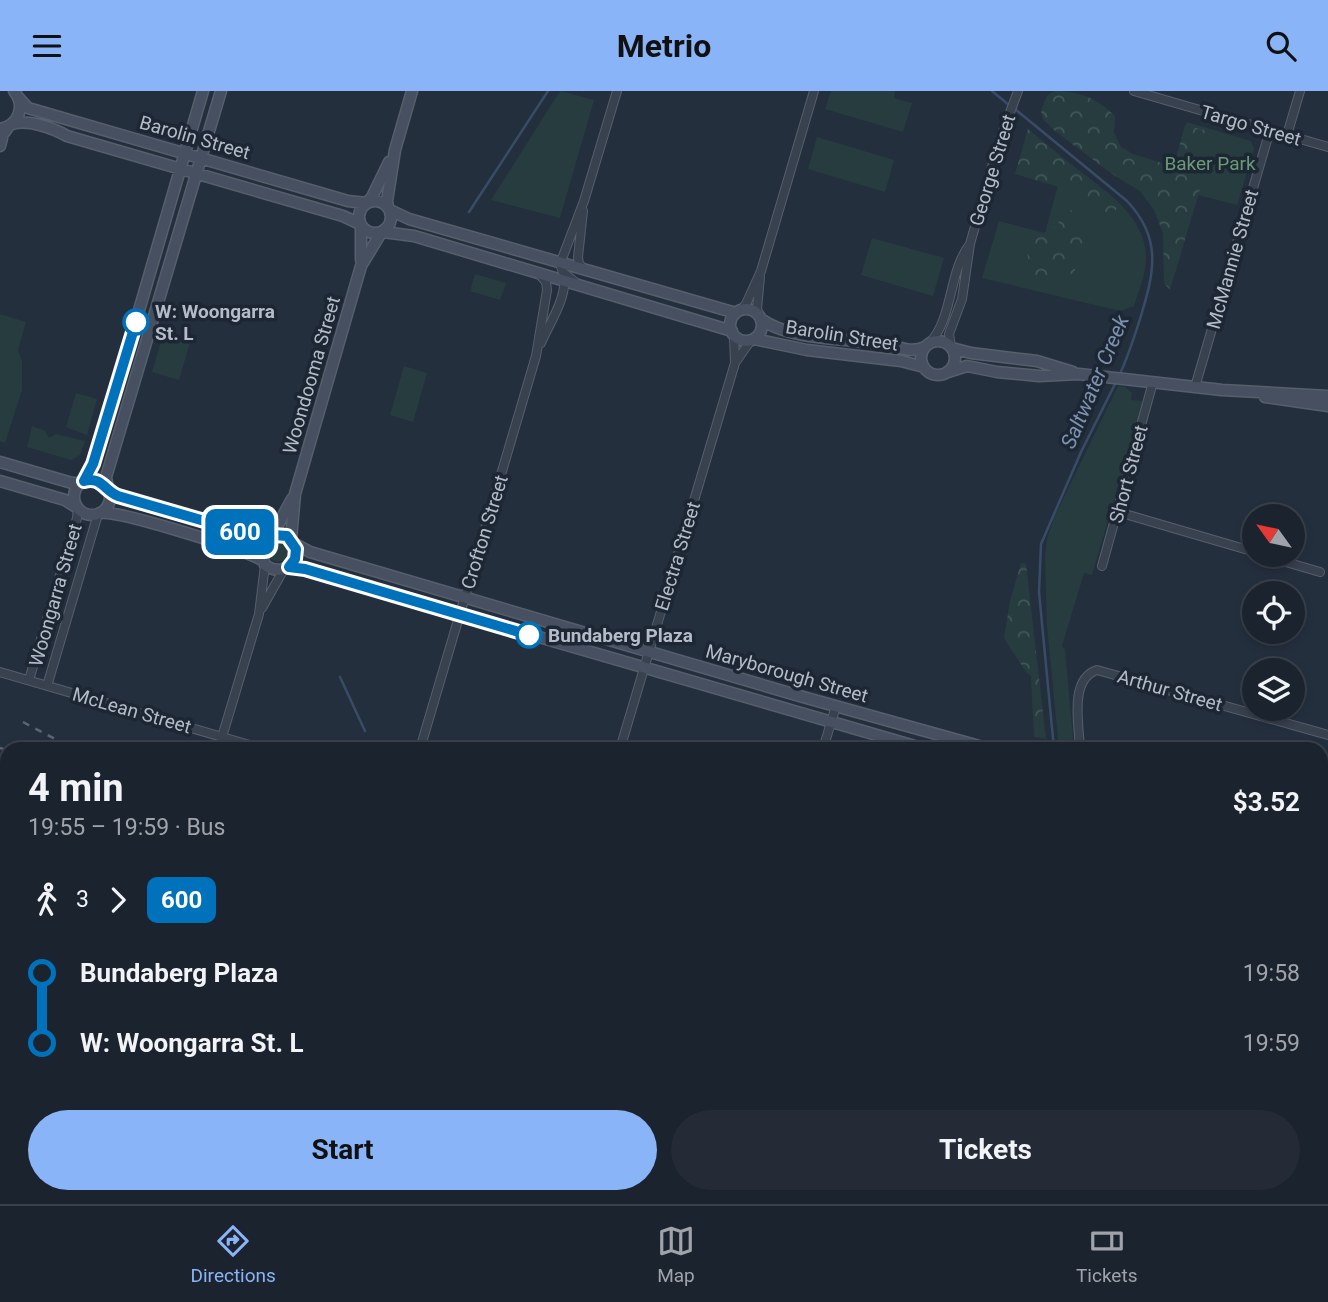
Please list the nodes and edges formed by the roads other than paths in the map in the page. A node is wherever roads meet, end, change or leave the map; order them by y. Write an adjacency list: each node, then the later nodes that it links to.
1 (203, 91): 18 (street)
2 (221, 91): 19 (street)
3 (412, 91): 17 (street)
4 (617, 91): 22 (street)
5 (814, 91): 31 (street)
6 (1134, 91): 12 (street, Targo Street)
7 (1300, 91): 14 (street)
8 (1016, 93): 27 (street, George Street)
9 (17, 94): 10 (street, Barolin Street); 11 (street)
10 (64, 119): 13 (street); 18 (street, Barolin Street)
11 (7, 126): 13 (street, Barolin Street); 15 (street)
12 (1270, 131): 14 (street, Targo Street); 50 (street, McMannie Street)
13 (60, 132): 20 (street, Barolin Street)
14 (1287, 135): 16 (street, Targo Street)
15 (0, 146)
16 (1328, 147)
17 (395, 150): 23 (street); 24 (street)
18 (185, 152): 19 (street, Barolin Street); 20 (street)
19 (201, 157): 21 (street); 23 (street, Barolin Street)
20 (180, 169): 21 (street, Barolin Street); 36 (street)
21 (196, 174): 25 (street, Barolin Street); 37 (street)
22 (584, 201): 29 (street); 33 (street)
23 (367, 203): 24 (street); 25 (street)
24 (389, 209): 26 (street); 28 (street)
25 (361, 225): 26 (street); 30 (street, Woondooma Street)
26 (382, 232): 30 (street, Woondooma Street); 32 (street)
27 (970, 244): 42 (street, George Street); 43 (street, George Street)
28 (543, 259): 29 (street); 34 (street)
29 (560, 264): 33 (street); 35 (street)
30 (361, 266): 60 (street, Woondooma Street)
31 (761, 271): 38 (street); 39 (street)
32 (534, 272): 34 (street); 44 (street, Crofton Street)
33 (588, 272): 38 (street)
34 (565, 281): 35 (street); 44 (street, Crofton Street)
35 (579, 285): 40 (street)
36 (143, 297): 37 (street); 54 (street)
37 (159, 301): 55 (street)
38 (738, 312): 39 (street); 40 (street)
39 (760, 318): 41 (street); 42 (street, Barolin Street)
40 (733, 334): 41 (street); 45 (street, Electra Street)
41 (753, 339): 45 (street, Electra Street); 46 (street, Barolin Street)
42 (927, 345): 43 (street); 46 (street)
43 (951, 347): 47 (street); 48 (street)
44 (536, 356): 72 (street, Crofton Street)
45 (734, 363): 75 (street, Electra Street)
46 (924, 366): 47 (street)
47 (948, 372): 48 (street)
48 (1079, 373): 49 (street)
49 (1153, 382): 50 (street); 62 (street, Short Street)
50 (1195, 387): 51 (street)
51 (1222, 390): 52 (street); 53 (street)
52 (1328, 396)
53 (1328, 407)
54 (100, 444): 55 (street); 58 (street)
55 (115, 448): 59 (street)
56 (0, 462): 58 (street)
57 (0, 481): 61 (street)
58 (83, 482): 59 (street); 61 (street)
59 (108, 490): 63 (street); 64 (street)
60 (295, 494): 64 (street, Woondooma Street); 65 (street, Woondooma Street)
61 (77, 507): 63 (street); 78 (street, Woongarra Street)
62 (1118, 512): 66 (street); 68 (street, Short Street)
63 (99, 514): 67 (street); 79 (street, Woongarra Street)
64 (270, 535): 65 (street); 67 (street)
65 (293, 541): 70 (street); 72 (street, Maryborough Street)
66 (1242, 548)
67 (263, 562): 70 (street); 73 (street)
68 (1102, 566)
69 (1303, 567): 71 (street)
70 (286, 568): 73 (street); 74 (street, Maryborough Street)
71 (1320, 572)
72 (465, 597): 74 (street, Crofton Street); 75 (street, Maryborough Street)
73 (259, 614): 83 (street)
74 (460, 615): 76 (street, Maryborough Street); 85 (street, Crofton Street)
75 (649, 651): 76 (street, Electra Street); 80 (street, Maryborough Street)
76 (644, 669): 81 (street, Maryborough Street); 86 (street, Electra Street)
77 (0, 672): 78 (street, McLean Street)
78 (29, 680): 79 (street, McLean Street)
79 (47, 686): 83 (street, McLean Street)
80 (836, 706): 81 (street); 89 (street, Maryborough Street)
81 (830, 723): 87 (street); 88 (street, Maryborough Street)
82 (1328, 735): 90 (street, Arthur Street)
83 (222, 737): 84 (street, McLean Street)
84 (239, 742)
85 (422, 742)
86 (622, 742)
87 (824, 742)
88 (899, 742)
89 (965, 742)
90 (1080, 742)

